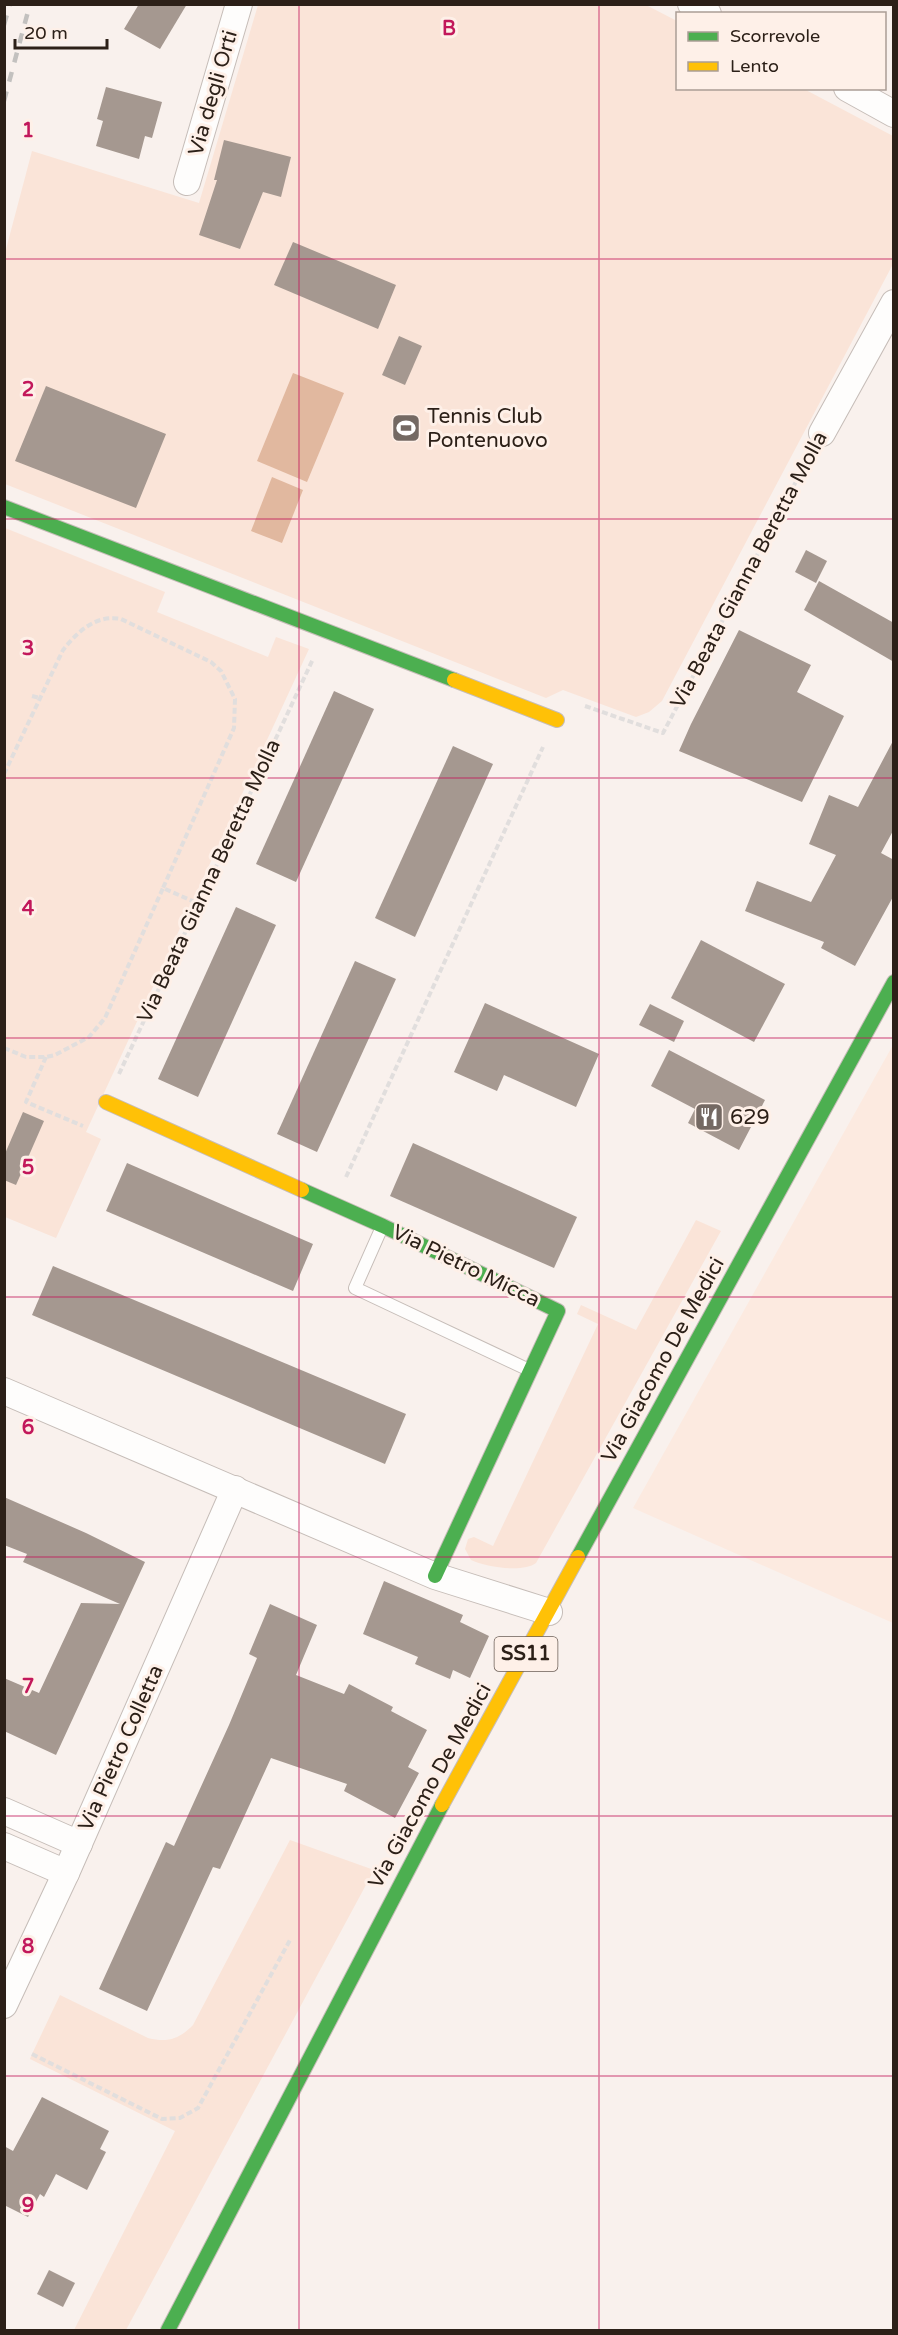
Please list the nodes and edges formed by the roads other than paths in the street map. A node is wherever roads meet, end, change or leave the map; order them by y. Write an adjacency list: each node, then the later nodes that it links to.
1 (239, 4): 6 (street, Via degli Orti)
2 (691, 4): 3 (street)
3 (705, 12)
4 (851, 90): 5 (street)
5 (894, 114)
6 (187, 182)
7 (894, 303): 8 (street, Via Beata Gianna Beretta Molla)
8 (822, 433)
9 (4, 507): 10 (main road)
10 (557, 720)
11 (894, 982): 18 (main road, Via Giacomo De Medici / SS11)
12 (106, 1102): 13 (main road, Via Pietro Micca)
13 (382, 1226): 14 (lane); 14 (main road, Via Pietro Micca)
14 (530, 1371): 17 (main road, Via Pietro Micca)
15 (4, 1391): 16 (street)
16 (235, 1489): 17 (street); 20 (street, Via Pietro Colletta)
17 (435, 1576): 18 (street)
18 (549, 1612): 24 (main road, Via Giacomo De Medici / SS11)
19 (4, 1811): 20 (street)
20 (79, 1844): 22 (street, Via Pietro Colletta)
21 (4, 1846): 22 (street)
22 (66, 1873): 23 (street, Via Pietro Colletta)
23 (4, 2005)
24 (168, 2331)

